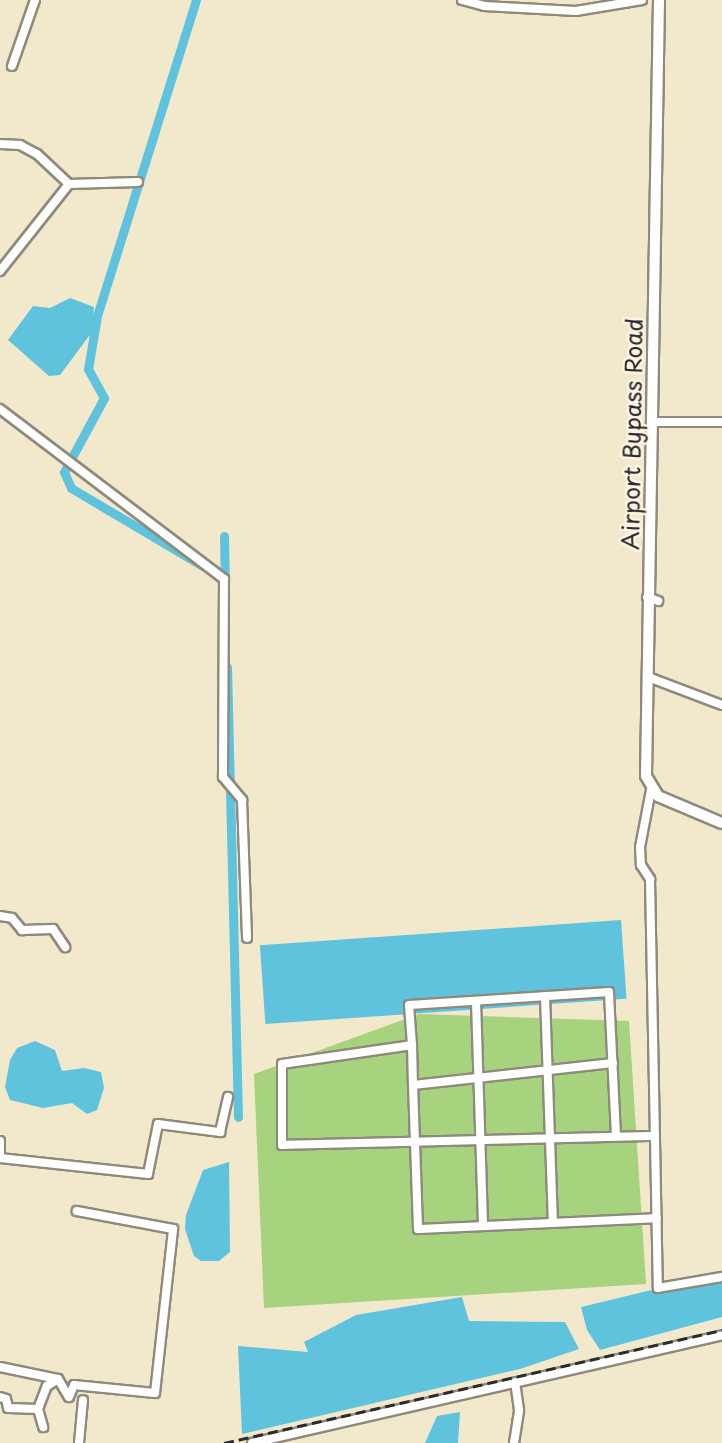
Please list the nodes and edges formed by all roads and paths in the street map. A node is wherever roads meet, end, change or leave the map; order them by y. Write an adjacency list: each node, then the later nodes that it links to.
1 (34, 0): 5 (street)
2 (462, 0): 3 (street)
3 (642, 0)
4 (659, 0): 11 (street, Airport Bypass Road)
5 (12, 66)
6 (0, 144): 8 (street)
7 (138, 181): 8 (street)
8 (69, 184): 9 (street)
9 (0, 271)
10 (0, 409): 20 (street)
11 (653, 422): 12 (street); 13 (street, Airport Bypass Road)
12 (722, 422)
13 (647, 597): 14 (street); 15 (street, Airport Bypass Road)
14 (658, 601)
15 (648, 677): 16 (street); 17 (street, Airport Bypass Road)
16 (722, 705)
17 (651, 790): 18 (street); 31 (street)
18 (722, 823)
19 (0, 916): 21 (street)
20 (247, 938)
21 (65, 947)
22 (545, 996): 23 (street); 25 (street); 26 (street)
23 (477, 1000): 24 (street); 27 (street)
24 (412, 1045): 28 (street); 35 (street)
25 (612, 1063): 26 (street); 30 (street)
26 (547, 1072): 27 (street); 32 (street)
27 (480, 1080): 28 (street); 33 (street)
28 (413, 1085): 35 (street)
29 (228, 1097): 36 (street)
30 (617, 1136): 31 (street); 32 (street)
31 (655, 1136): 38 (street)
32 (550, 1138): 33 (street); 39 (street)
33 (480, 1140): 35 (street); 40 (street)
34 (0, 1141): 36 (street)
35 (414, 1142): 40 (street)
36 (0, 1156)
37 (77, 1211): 44 (street)
38 (657, 1218): 39 (street); 41 (street)
39 (553, 1223): 40 (street)
40 (483, 1226)
41 (722, 1277)
42 (722, 1335): 45 (street)
43 (0, 1367): 44 (street)
44 (58, 1379): 48 (street)
45 (515, 1382): 51 (street); 52 (street)
46 (0, 1397): 48 (street)
47 (83, 1400): 50 (street)
48 (38, 1409): 49 (street)
49 (43, 1427)
50 (79, 1443)
51 (252, 1443)
52 (514, 1443)

